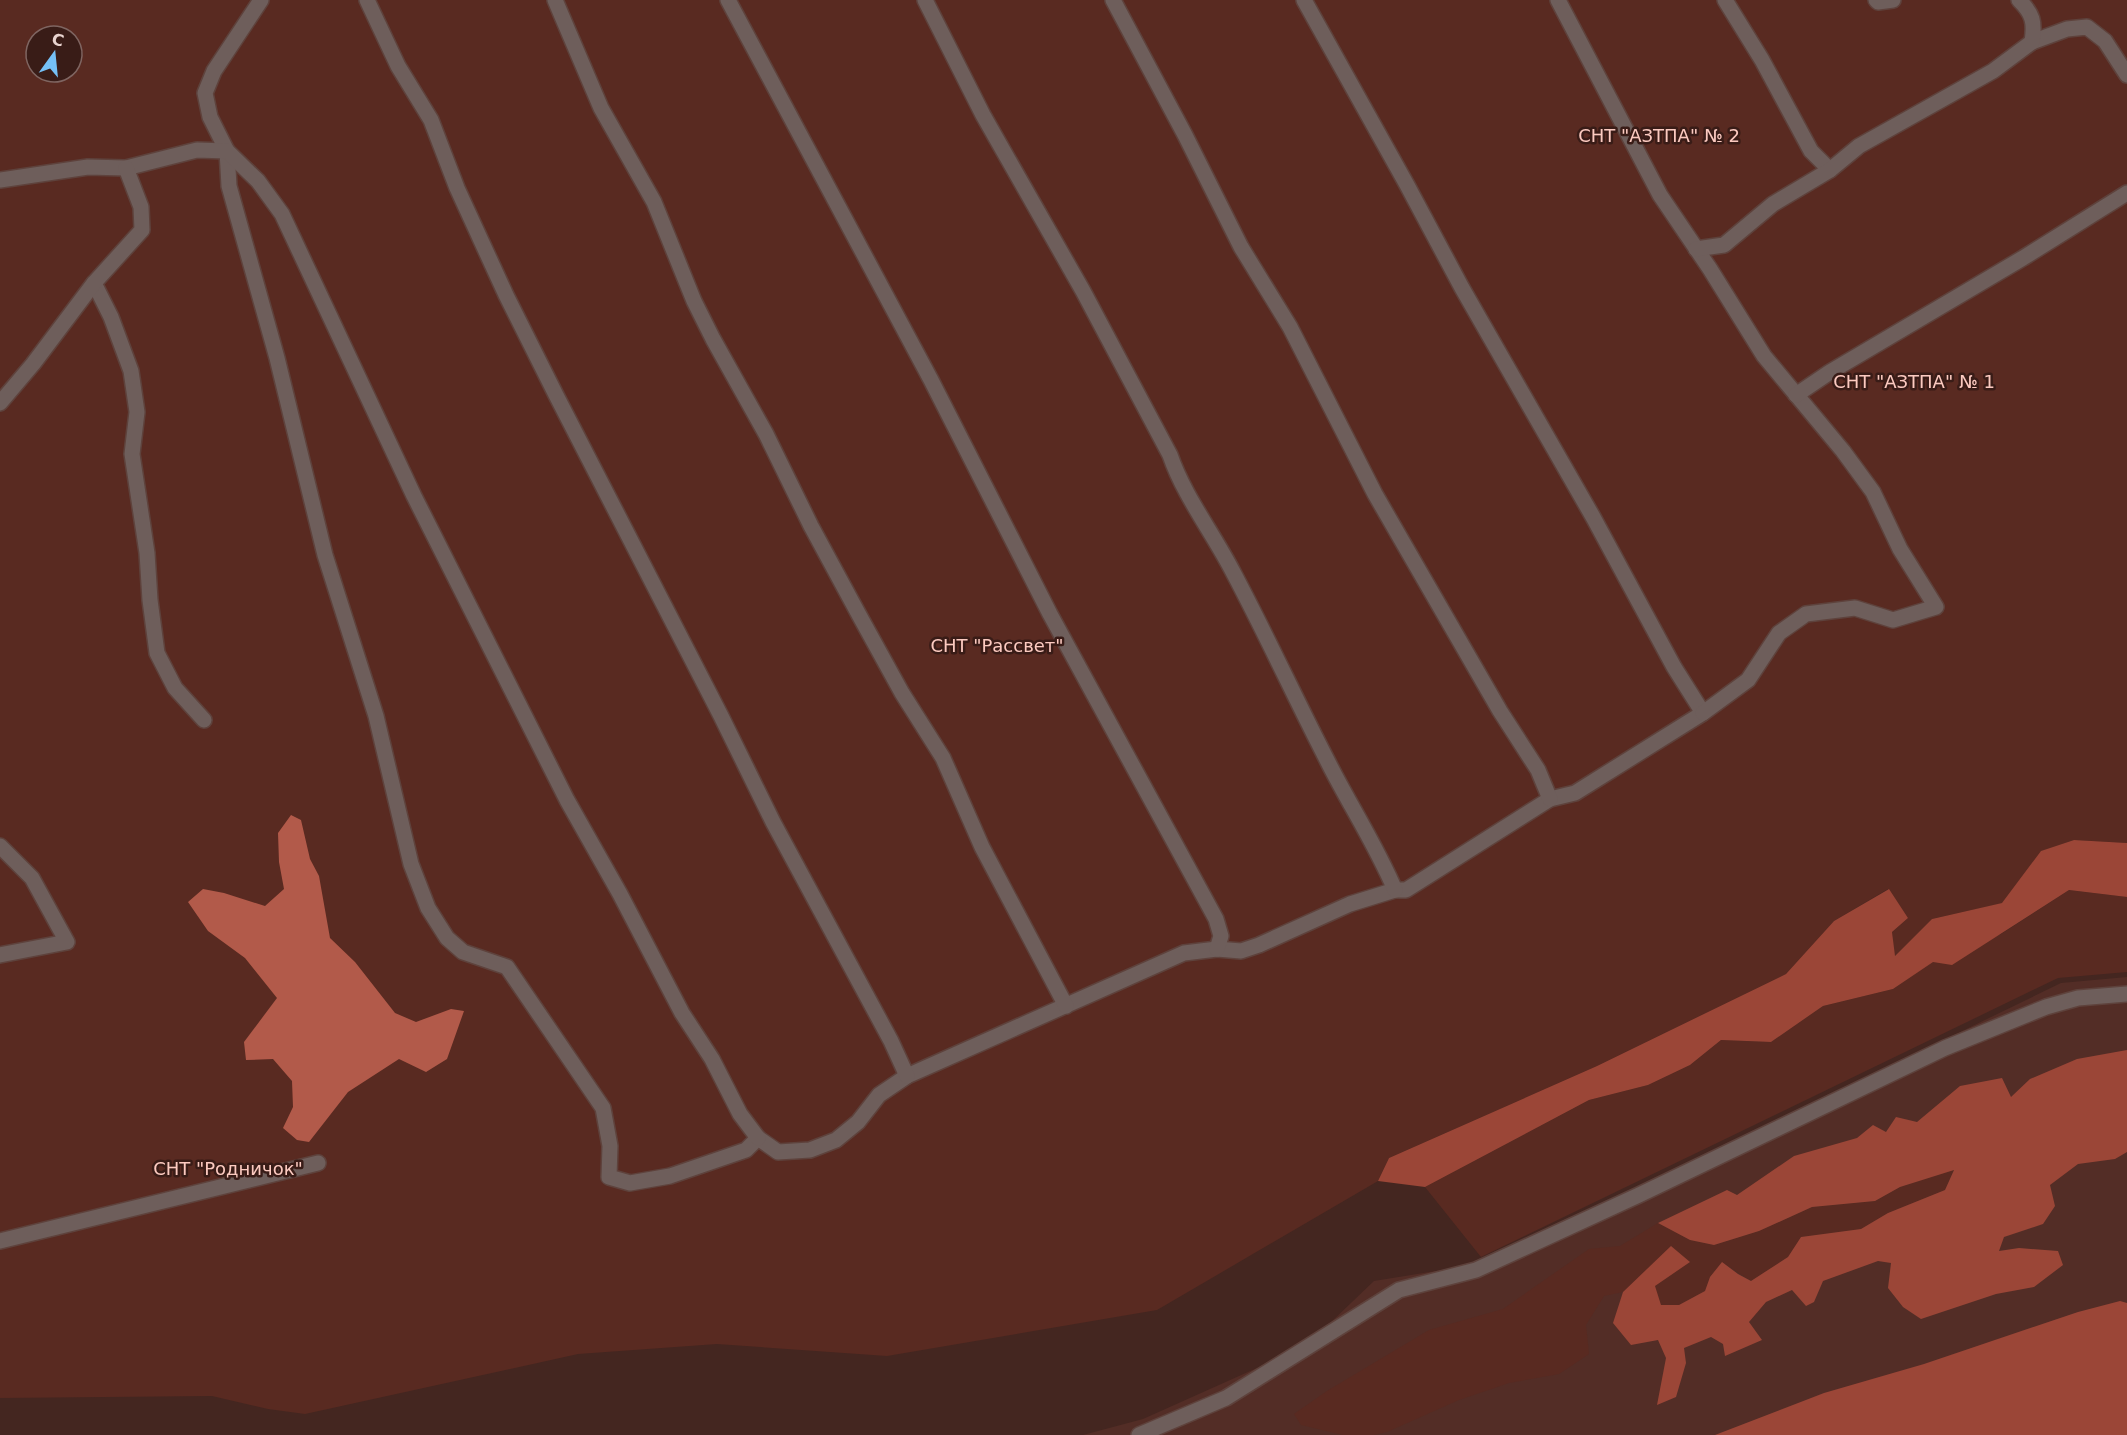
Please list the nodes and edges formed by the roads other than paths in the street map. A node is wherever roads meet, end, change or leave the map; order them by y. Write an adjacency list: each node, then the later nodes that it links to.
1 (261, 0): 15 (lane)
2 (367, 0): 33 (lane)
3 (555, 0): 32 (lane)
4 (728, 0): 29 (lane)
5 (925, 0): 28 (lane)
6 (1113, 0): 26 (lane)
7 (1304, 0): 24 (lane)
8 (1558, 0): 20 (lane)
9 (1725, 0): 17 (lane)
10 (1876, 0): 11 (lane)
11 (1893, 0)
12 (2019, 0): 13 (lane)
13 (2032, 42): 14 (lane); 17 (lane)
14 (2127, 75)
15 (227, 151): 16 (lane); 34 (lane); 34 (lane)
16 (126, 168): 18 (lane); 21 (lane)
17 (1830, 170): 20 (lane)
18 (0, 180)
19 (2127, 193): 22 (lane)
20 (1696, 249): 22 (lane)
21 (93, 283): 23 (lane); 25 (lane)
22 (1796, 395): 24 (lane)
23 (0, 402)
24 (1703, 713): 26 (lane)
25 (204, 720)
26 (1550, 799): 28 (lane)
27 (0, 846): 30 (lane)
28 (1395, 890): 29 (lane)
29 (1217, 949): 32 (lane)
30 (0, 955)
31 (2127, 994): 37 (lane)
32 (1066, 1006): 33 (lane)
33 (907, 1076): 34 (lane)
34 (758, 1138)
35 (318, 1163): 36 (lane)
36 (0, 1241)
37 (1139, 1435)

